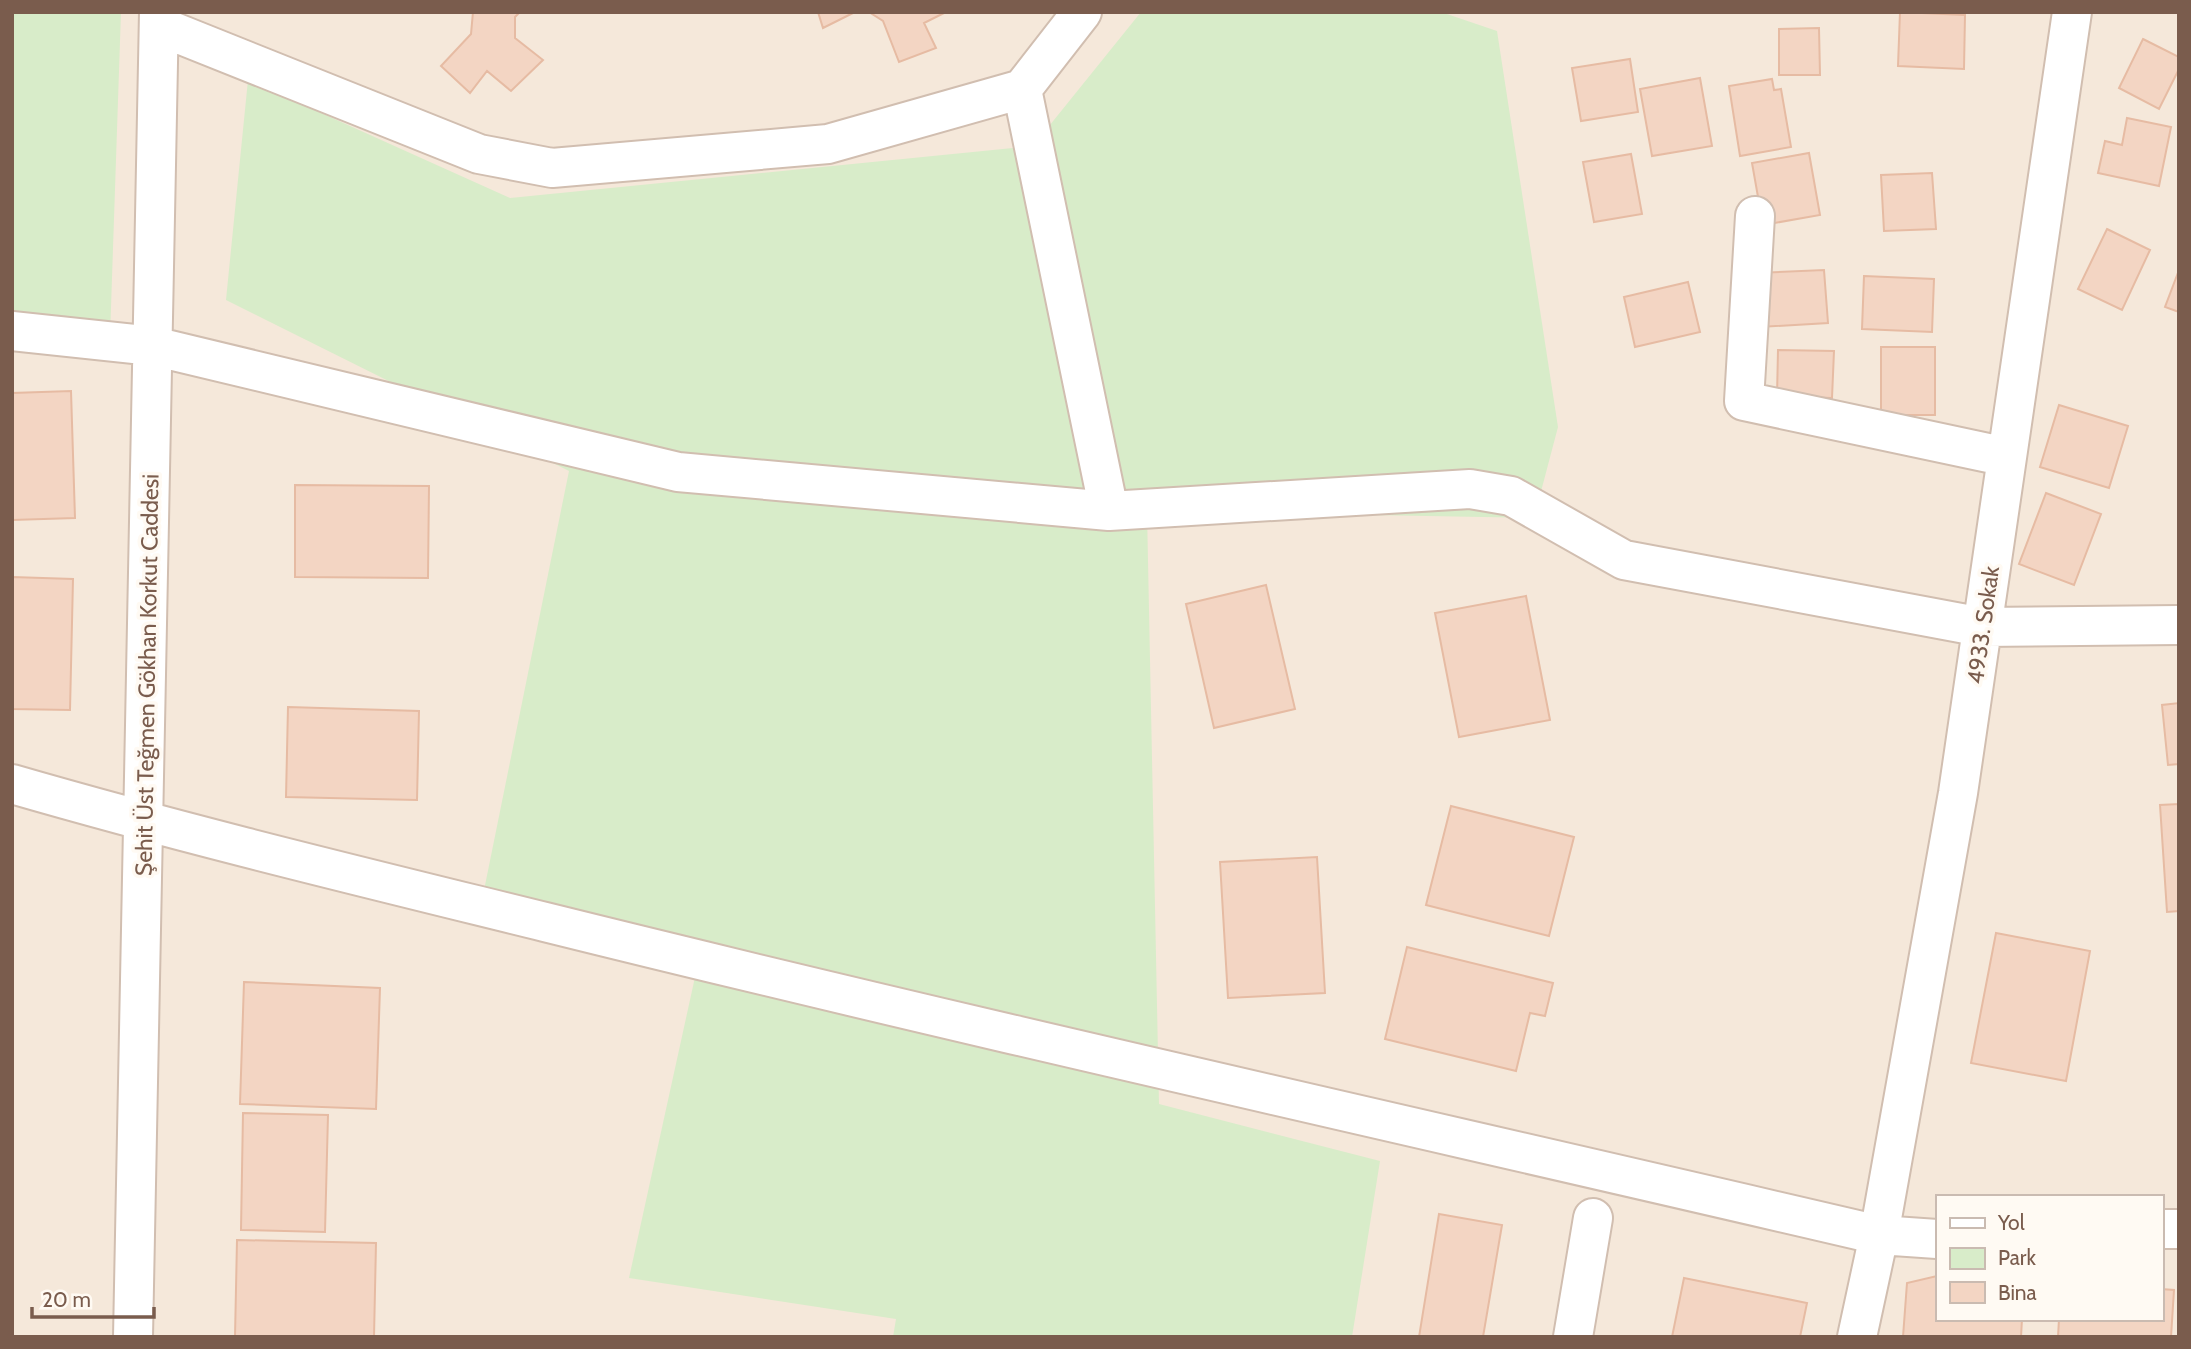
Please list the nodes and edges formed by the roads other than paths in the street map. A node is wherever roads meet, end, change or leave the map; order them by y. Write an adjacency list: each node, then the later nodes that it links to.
1 (1082, 12): 4 (street)
2 (2072, 12): 8 (street, 4933. Sokak)
3 (159, 19): 4 (street); 7 (street, Şehit Üst Teğmen Gökhan Korkut Caddesi)
4 (1022, 89): 9 (street)
5 (1755, 216): 8 (street)
6 (12, 331): 7 (street)
7 (153, 346): 9 (street); 13 (street, Şehit Üst Teğmen Gökhan Korkut Caddesi)
8 (2007, 457): 11 (street, 4933. Sokak)
9 (1109, 511): 11 (street)
10 (2179, 625): 11 (street)
11 (1982, 627): 15 (street, 4933. Sokak)
12 (12, 784): 13 (street)
13 (144, 822): 15 (street); 17 (street, Şehit Üst Teğmen Gökhan Korkut Caddesi)
14 (1593, 1217): 18 (street)
15 (1879, 1235): 16 (street); 19 (street, 4933. Sokak)
16 (1936, 1239)
17 (133, 1337)
18 (1573, 1337)
19 (1857, 1337)

